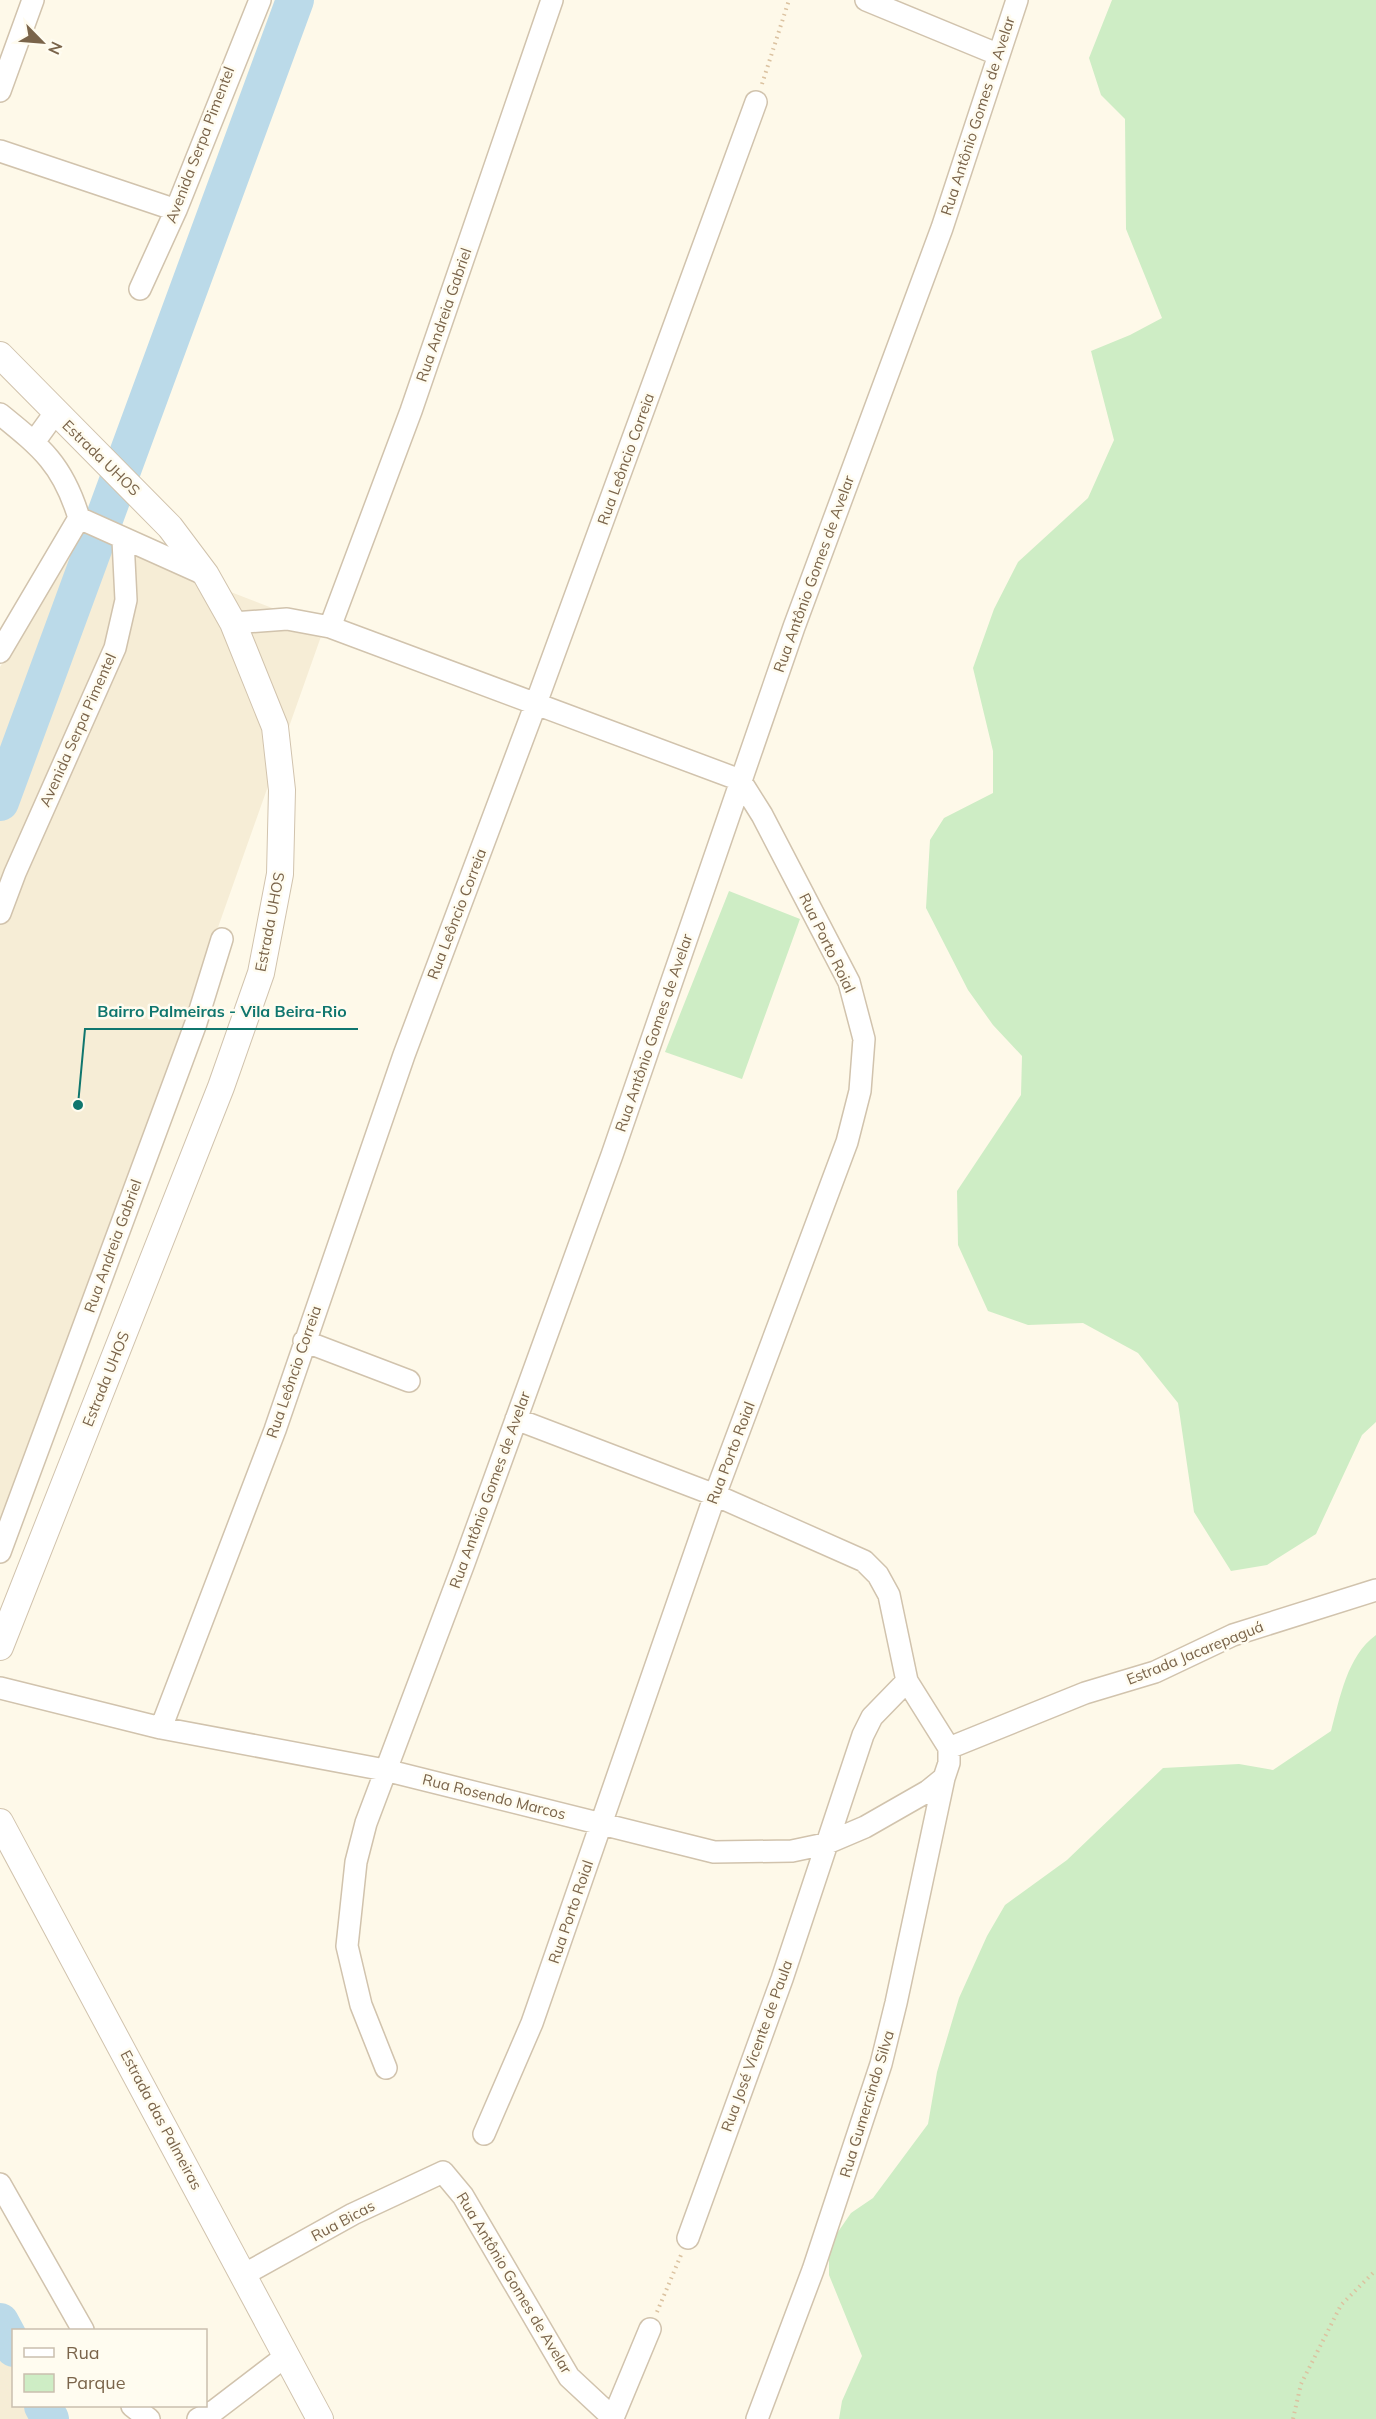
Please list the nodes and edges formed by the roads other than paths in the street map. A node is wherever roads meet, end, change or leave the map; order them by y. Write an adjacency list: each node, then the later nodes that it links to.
1 (33, 0): 7 (street)
2 (260, 0): 10 (street, Avenida Serpa Pimentel)
3 (552, 0): 20 (street, Rua Andreia Gabriel)
4 (866, 0): 6 (street)
5 (1017, 0): 6 (street, Rua Antônio Gomes de Avelar)
6 (997, 54): 23 (street, Rua Antônio Gomes de Avelar)
7 (0, 91)
8 (756, 102): 22 (street, Rua Leôncio Correia)
9 (0, 151): 10 (street)
10 (176, 210): 11 (street, Avenida Serpa Pimentel)
11 (140, 289)
12 (0, 355): 13 (street, Estrada UHOS)
13 (55, 413): 15 (street); 18 (street, Estrada UHOS)
14 (0, 414): 15 (street)
15 (34, 442): 16 (street)
16 (83, 520): 17 (street); 21 (street)
17 (121, 539): 18 (street); 24 (street, Avenida Serpa Pimentel)
18 (206, 575): 19 (street, Estrada UHOS)
19 (233, 622): 20 (street); 32 (street, Estrada UHOS)
20 (330, 627): 22 (street)
21 (0, 652)
22 (536, 706): 23 (street); 26 (street, Rua Leôncio Correia)
23 (740, 780): 28 (street, Rua Antônio Gomes de Avelar); 29 (street, Rua Porto Roial)
24 (0, 913)
25 (222, 939): 30 (street, Rua Andreia Gabriel)
26 (304, 1341): 27 (street); 35 (street, Rua Leôncio Correia)
27 (409, 1381)
28 (516, 1419): 29 (street); 37 (street, Rua Antônio Gomes de Avelar)
29 (715, 1495): 33 (street); 40 (street, Rua Porto Roial)
30 (0, 1552)
31 (1376, 1590): 36 (street, Estrada Jacarepaguá)
32 (0, 1647)
33 (907, 1681): 36 (street); 41 (street, Rua José Vicente de Paula)
34 (0, 1688): 35 (street, Rua Rosendo Marcos)
35 (161, 1728): 37 (street, Rua Rosendo Marcos)
36 (949, 1748): 38 (street)
37 (385, 1770): 40 (street, Rua Rosendo Marcos); 42 (street, Rua Antônio Gomes de Avelar)
38 (944, 1779): 41 (street, Rua Rosendo Marcos); 56 (street, Rua Gumercindo Silva)
39 (0, 1822): 47 (street, Estrada das Palmeiras)
40 (601, 1824): 41 (street, Rua Rosendo Marcos); 43 (street, Rua Porto Roial)
41 (825, 1844): 46 (street, Rua José Vicente de Paula)
42 (386, 2068)
43 (484, 2134)
44 (443, 2172): 47 (street, Rua Bicas); 52 (street, Rua Antônio Gomes de Avelar)
45 (0, 2184): 48 (street)
46 (688, 2238)
47 (245, 2274): 50 (street, Estrada das Palmeiras)
48 (83, 2329)
49 (650, 2330): 52 (street)
50 (286, 2356): 54 (street); 55 (street, Estrada das Palmeiras)
51 (133, 2407): 53 (street)
52 (613, 2418)
53 (149, 2419)
54 (198, 2419)
55 (320, 2419)
56 (757, 2419)

